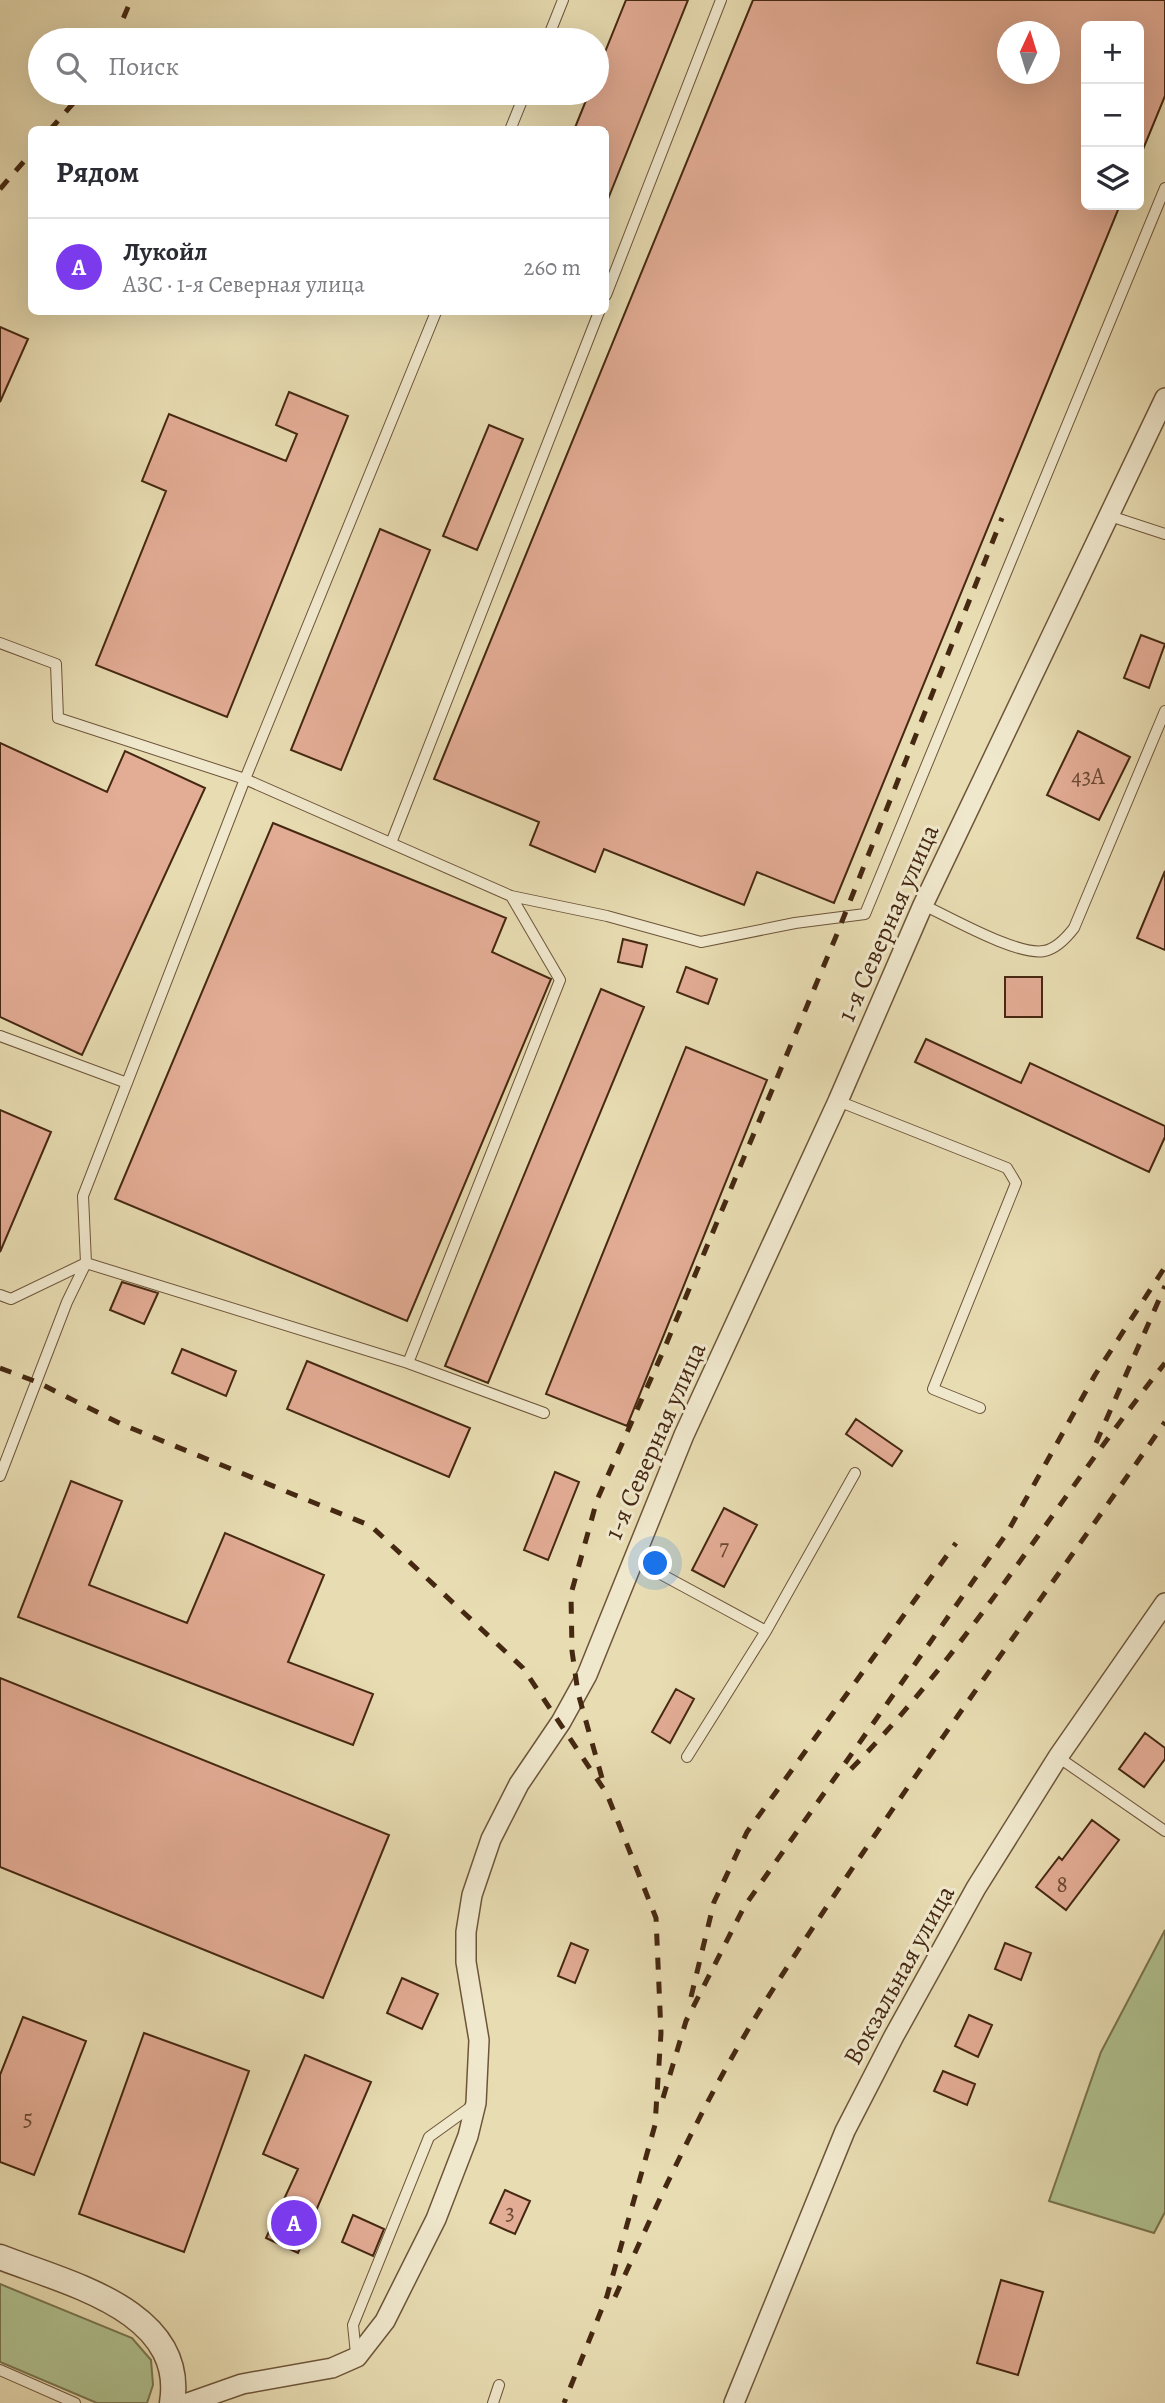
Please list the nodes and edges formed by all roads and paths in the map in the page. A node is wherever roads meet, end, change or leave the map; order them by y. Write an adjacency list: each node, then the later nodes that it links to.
1 (563, 0): 3 (lane)
2 (720, 0): 7 (lane)
3 (552, 28)
4 (520, 105): 5 (lane)
5 (512, 126)
6 (1165, 188): 17 (lane)
7 (609, 287)
8 (435, 315): 15 (lane)
9 (598, 315): 16 (lane)
10 (1164, 403): 11 (street, 1-я Северная улица)
11 (1110, 516): 12 (lane); 18 (street, 1-я Северная улица)
12 (1165, 534)
13 (0, 643): 15 (lane)
14 (1165, 711): 18 (lane)
15 (245, 779): 16 (lane); 20 (lane)
16 (391, 844): 17 (lane)
17 (511, 896): 24 (lane)
18 (923, 905): 21 (street, 1-я Северная улица)
19 (0, 1036): 20 (lane)
20 (127, 1083): 22 (lane)
21 (838, 1101): 25 (lane); 29 (street, 1-я Северная улица)
22 (86, 1263): 23 (lane); 24 (lane); 28 (lane)
23 (0, 1295)
24 (408, 1363): 26 (lane)
25 (980, 1408)
26 (544, 1413)
27 (855, 1473): 31 (lane)
28 (0, 1476)
29 (632, 1559): 31 (lane); 35 (street, 1-я Северная улица)
30 (1165, 1603): 33 (street, Вокзальная улица)
31 (766, 1631): 32 (lane)
32 (687, 1757)
33 (1058, 1757): 34 (lane); 44 (street, Вокзальная улица)
34 (1165, 1831)
35 (476, 2103): 37 (street, 1-я Северная улица); 37 (lane)
36 (0, 2257): 41 (street)
37 (357, 2357): 42 (street)
38 (0, 2370): 40 (lane)
39 (499, 2385): 43 (lane)
40 (72, 2402)
41 (172, 2403)
42 (188, 2403)
43 (493, 2403)
44 (734, 2403)

